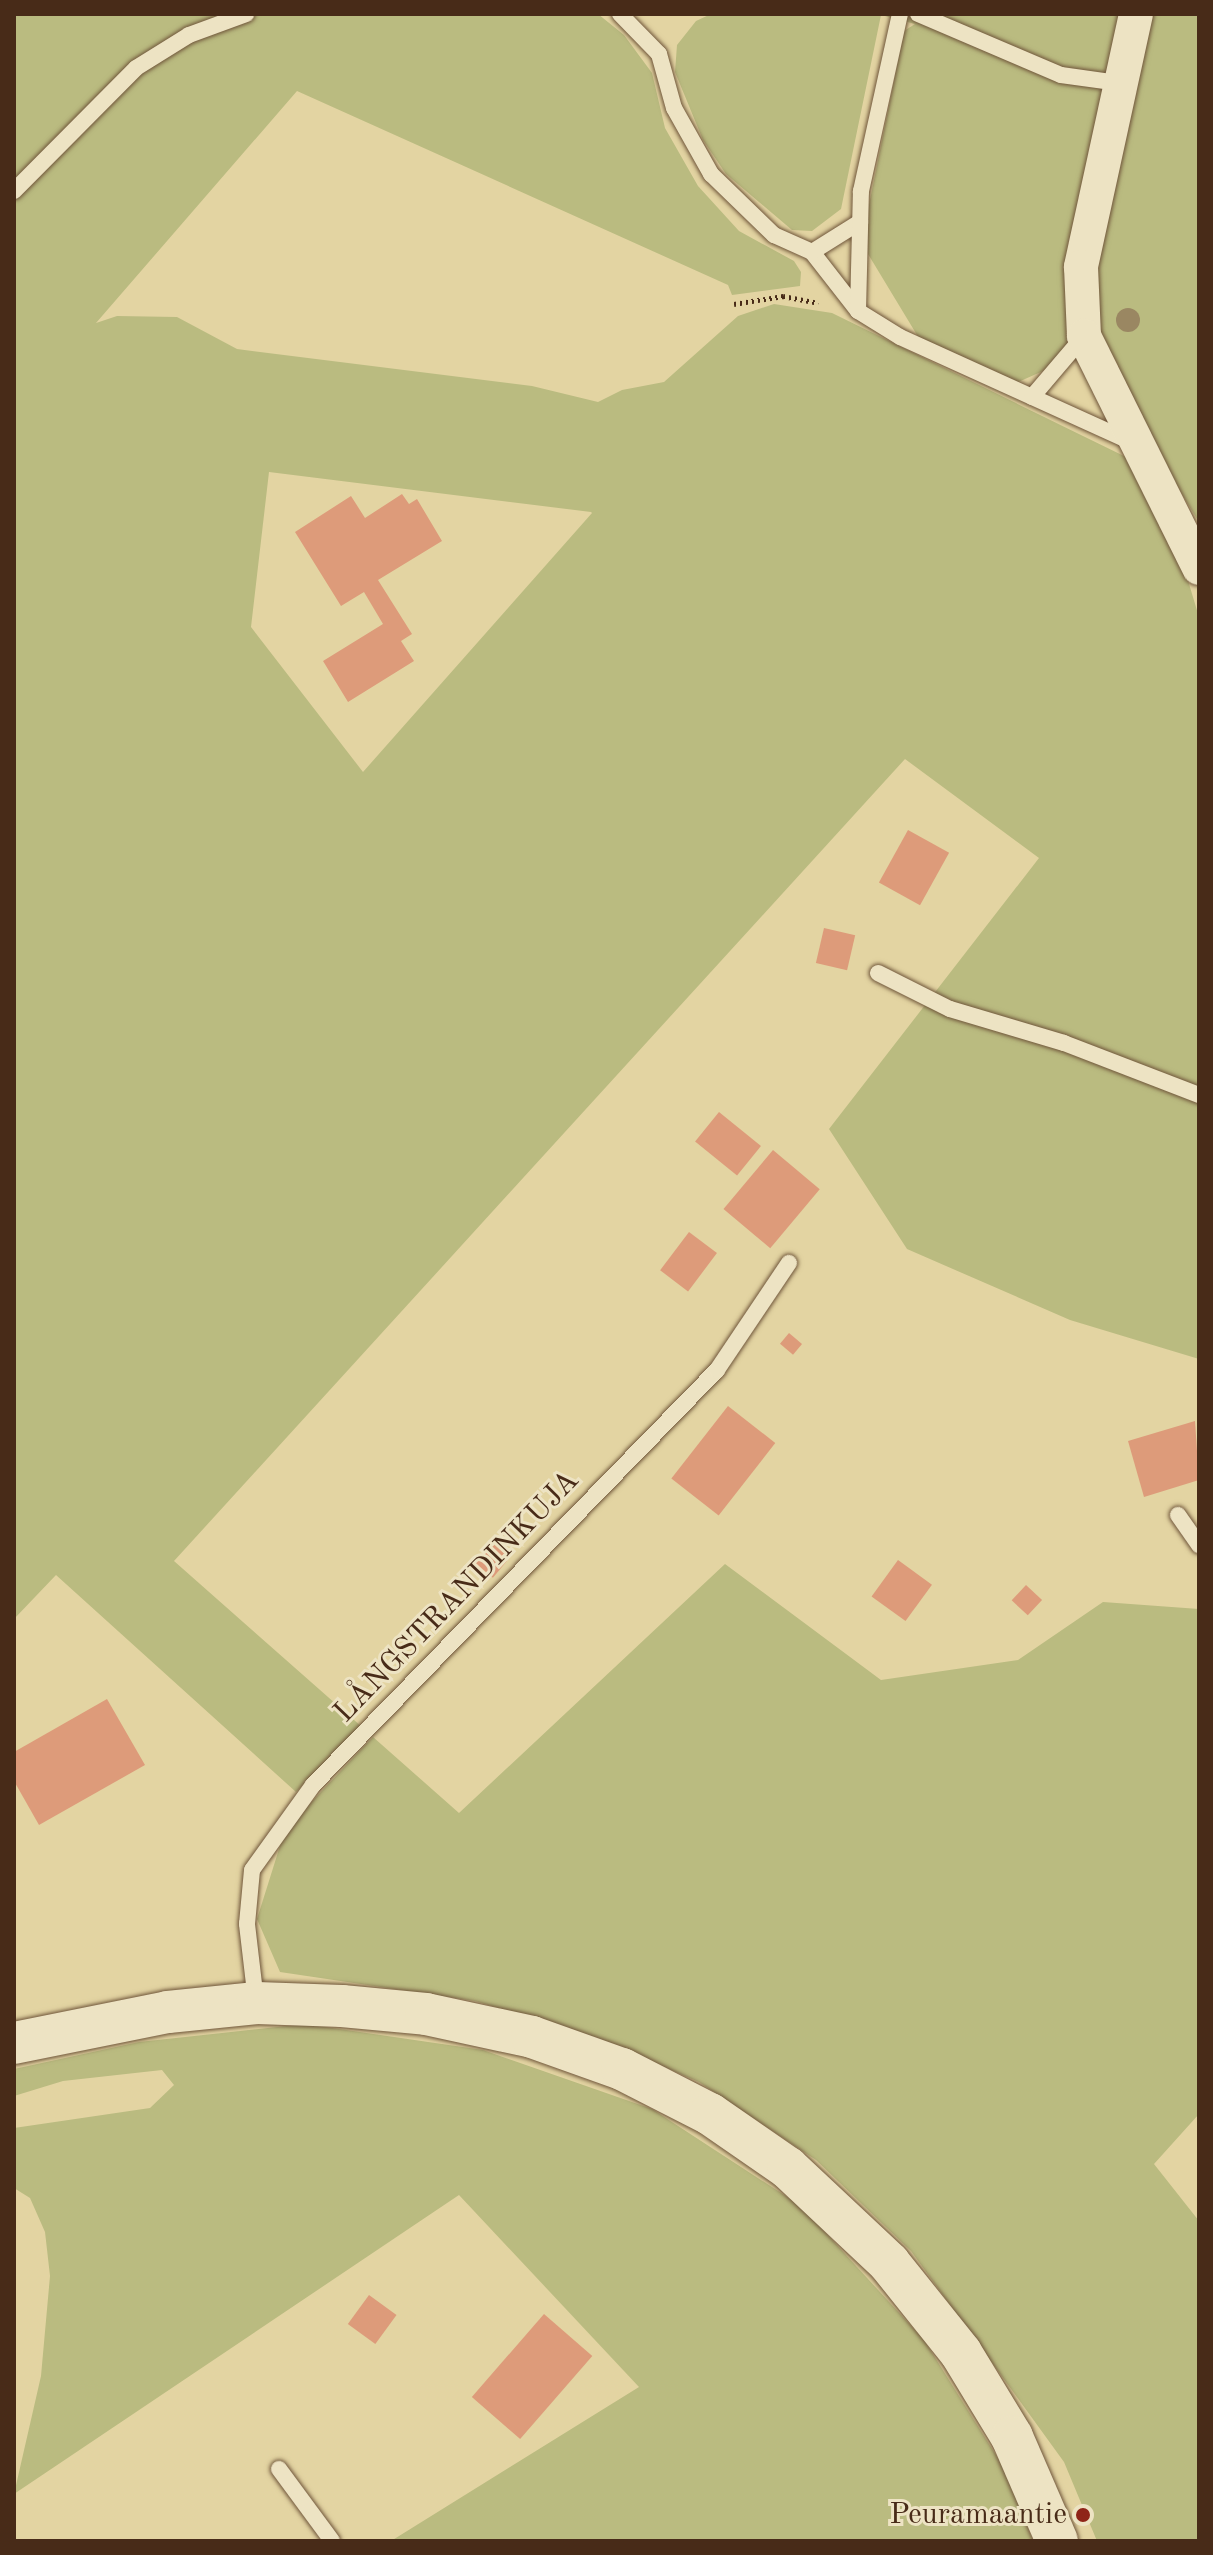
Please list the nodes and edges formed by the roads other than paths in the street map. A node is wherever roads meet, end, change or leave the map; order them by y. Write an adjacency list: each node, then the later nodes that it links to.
1 (246, 14): 7 (lane)
2 (620, 14): 9 (lane)
3 (900, 14): 8 (lane)
4 (918, 14): 6 (lane)
5 (1136, 14): 6 (street)
6 (1119, 83): 11 (street)
7 (14, 191)
8 (860, 222): 9 (lane); 10 (lane)
9 (812, 252): 10 (lane)
10 (858, 311): 12 (lane)
11 (1084, 336): 12 (lane); 13 (street)
12 (1032, 397): 13 (lane)
13 (1134, 443): 14 (street)
14 (1199, 568)
15 (878, 973): 16 (lane)
16 (1199, 1095)
17 (789, 1263): 20 (lane, LÅNGSTRANDINKUJA)
18 (1178, 1515): 19 (lane)
19 (1199, 1545)
20 (257, 2003): 21 (street); 24 (street)
21 (14, 2043)
22 (279, 2469): 23 (lane)
23 (332, 2541)
24 (1057, 2541)

